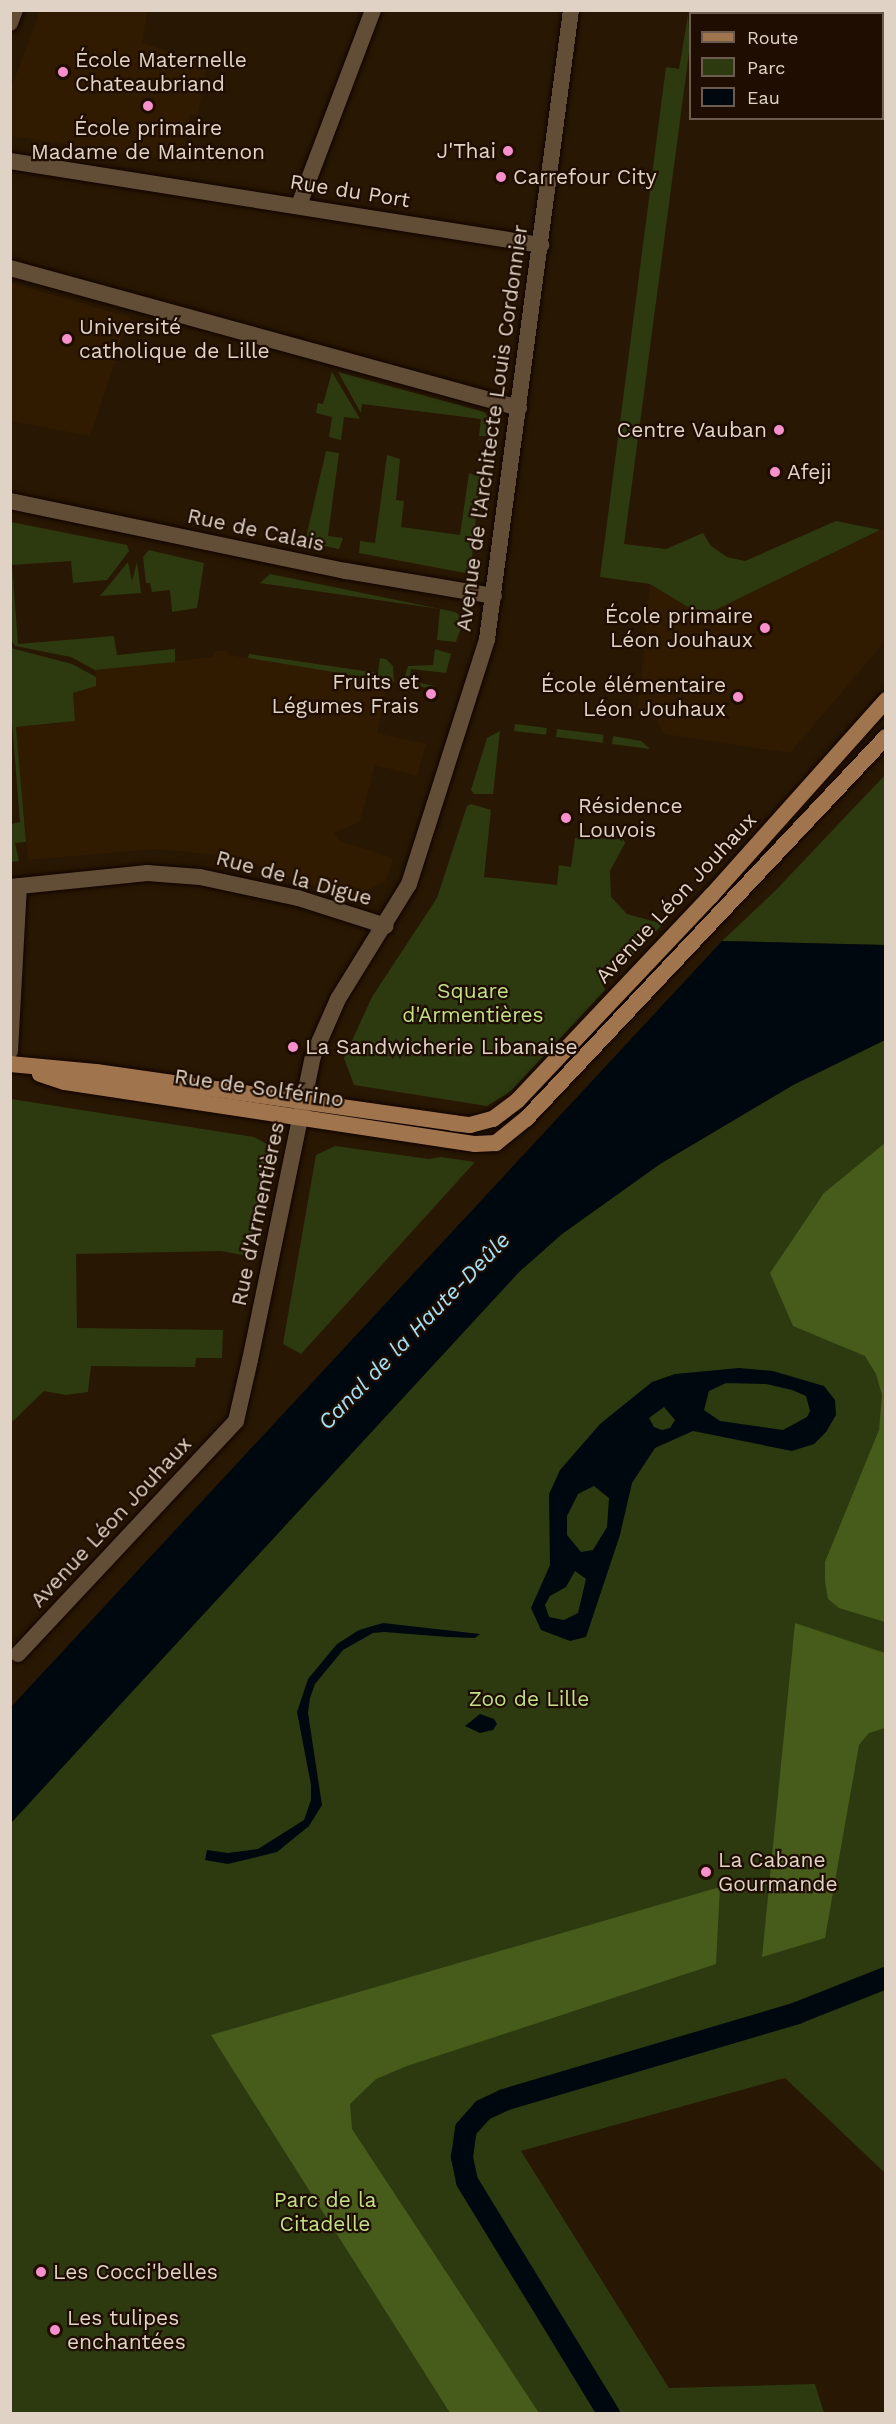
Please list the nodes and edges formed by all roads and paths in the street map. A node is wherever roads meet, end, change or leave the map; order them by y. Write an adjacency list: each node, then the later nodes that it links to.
1 (15, 10): 6 (street)
2 (373, 10): 8 (street)
3 (573, 10): 9 (street, Avenue de l'Architecte Louis Cordonnier)
4 (859, 10): 5 (street)
5 (865, 12)
6 (10, 23)
7 (10, 161): 8 (street, Rue du Port)
8 (299, 205): 9 (street, Rue du Port)
9 (541, 245): 11 (street, Avenue de l'Architecte Louis Cordonnier)
10 (10, 268): 11 (street)
11 (519, 408): 13 (street, Avenue de l'Architecte Louis Cordonnier)
12 (10, 501): 13 (street, Rue de Calais)
13 (494, 596): 17 (street, Avenue de l'Architecte Louis Cordonnier)
14 (885, 700): 21 (main road, Avenue Léon Jouhaux)
15 (885, 737): 22 (main road, Avenue Léon Jouhaux)
16 (15, 887): 17 (street, Rue de la Digue); 18 (street)
17 (386, 926): 20 (street, Rue d'Armentières)
18 (10, 1052)
19 (10, 1064): 20 (main road, Rue de Solférino)
20 (302, 1109): 21 (main road, Rue de Solférino); 22 (main road, Rue de Solférino); 23 (street, Rue d'Armentières)
21 (493, 1119)
22 (503, 1139)
23 (236, 1421): 24 (street, Avenue Léon Jouhaux)
24 (18, 1654)

